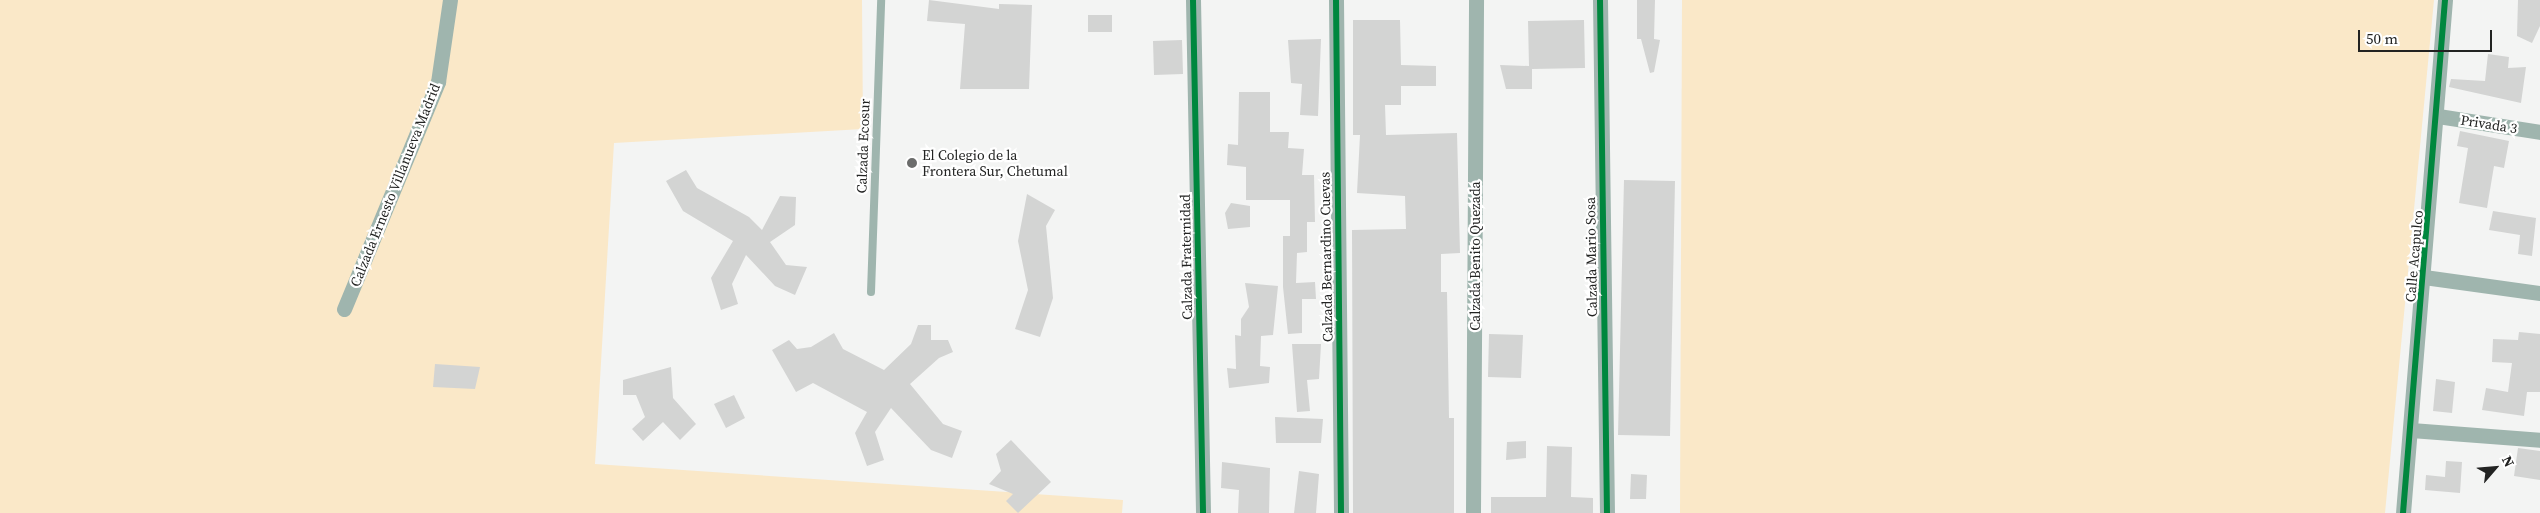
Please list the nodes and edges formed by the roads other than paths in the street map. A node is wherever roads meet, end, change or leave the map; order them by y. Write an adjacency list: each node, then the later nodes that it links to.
1 (450, 0): 13 (street, Calzada Ernesto Villanueva Madrid)
2 (881, 0): 11 (lane, Calzada Ecosur)
3 (1193, 0): 16 (street, Calzada Fraternidad)
4 (1336, 0): 17 (street, Calzada Bernardino Cuevas)
5 (1476, 0): 18 (street, Calzada Benito Quezada)
6 (1600, 0): 19 (street, Calzada Mario Sosa)
7 (2445, 0): 8 (street, Calle Acapulco)
8 (2438, 116): 9 (street, Privada 3); 10 (street, Calle Acapulco)
9 (2540, 132)
10 (2424, 277): 12 (street); 14 (street, Calle Acapulco)
11 (871, 292)
12 (2540, 293)
13 (344, 309)
14 (2411, 430): 15 (street); 20 (street, Calle Acapulco)
15 (2540, 440)
16 (1203, 513)
17 (1341, 513)
18 (1473, 513)
19 (1608, 513)
20 (2403, 513)

